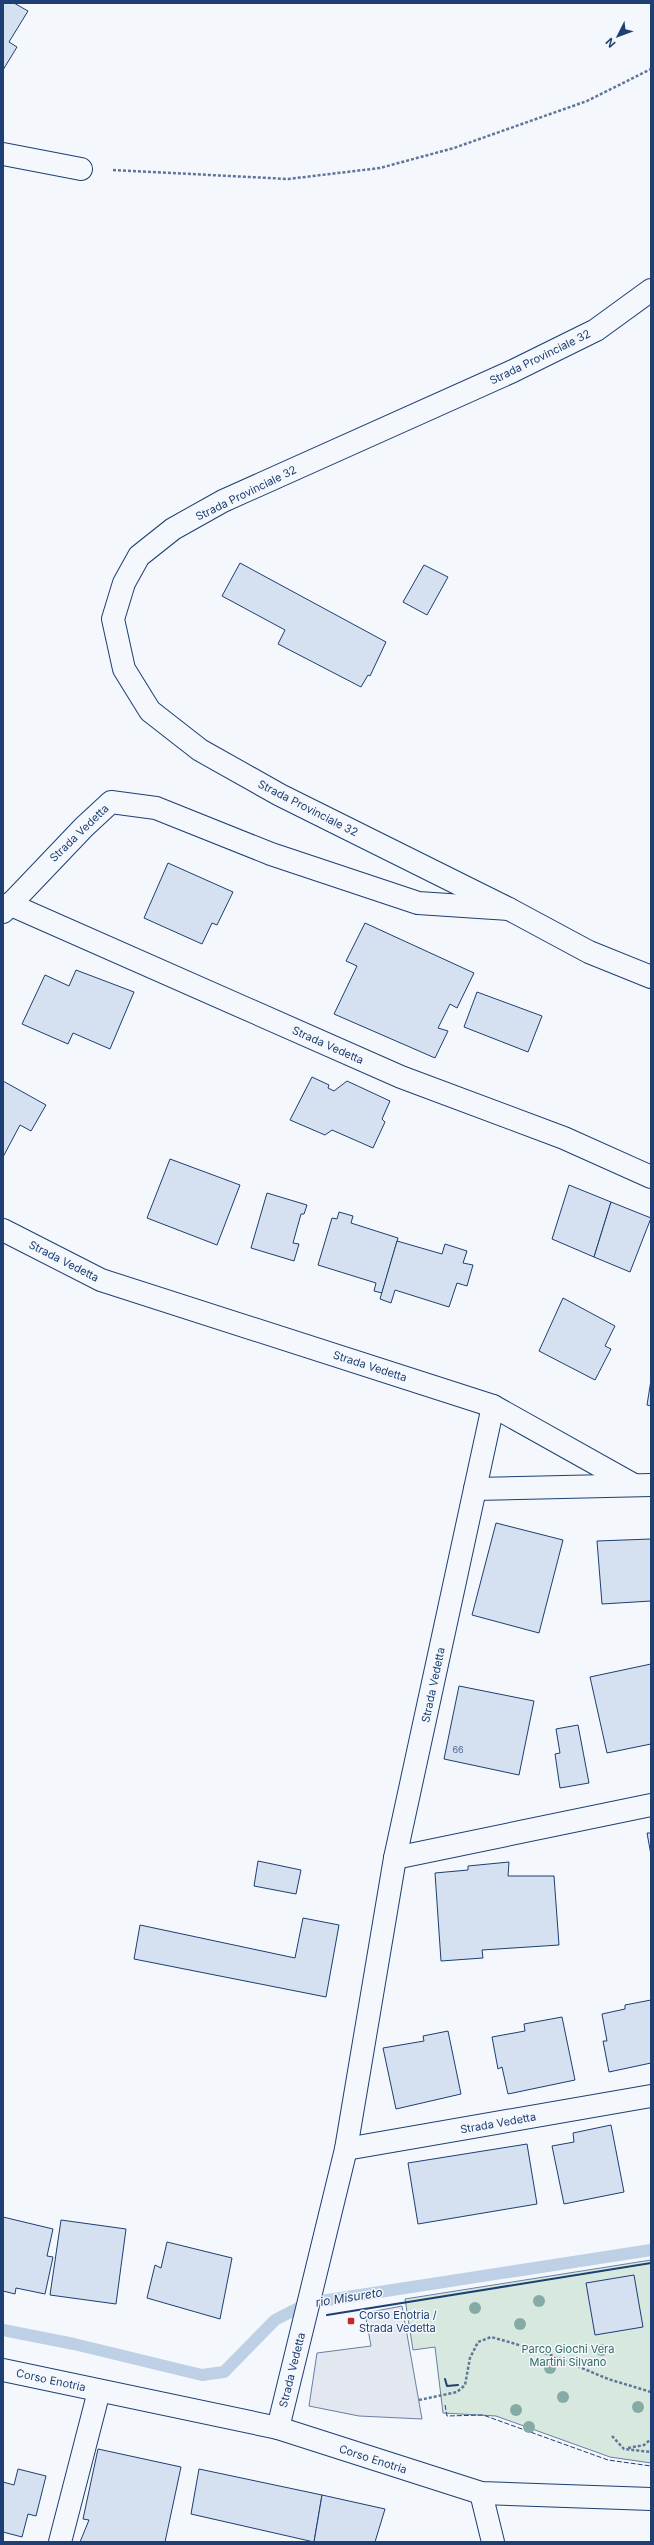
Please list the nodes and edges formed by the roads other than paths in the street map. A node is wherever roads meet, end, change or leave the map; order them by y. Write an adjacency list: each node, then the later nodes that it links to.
1 (3, 154): 2 (street)
2 (81, 168)
3 (651, 290): 5 (street, Strada Provinciale 32)
4 (6, 908): 5 (street, Strada Vedetta); 7 (street, Strada Vedetta)
5 (509, 909): 6 (street, Strada Provinciale 32)
6 (651, 977)
7 (651, 1177)
8 (3, 1230): 9 (street, Strada Vedetta)
9 (493, 1406): 10 (street, Strada Vedetta); 11 (street, Strada Vedetta)
10 (643, 1485): 11 (street, Strada Vedetta)
11 (475, 1489): 13 (street, Strada Vedetta)
12 (651, 1805): 13 (street)
13 (395, 1858): 15 (street, Strada Vedetta)
14 (651, 2096): 15 (street, Strada Vedetta)
15 (346, 2149): 18 (street, Strada Vedetta)
16 (3, 2370): 17 (street, Corso Enotria)
17 (99, 2391): 18 (street, Corso Enotria); 21 (street, Corso Enotria)
18 (278, 2428): 19 (street, Corso Enotria)
19 (481, 2493): 20 (street, Corso Enotria); 22 (street)
20 (651, 2499)
21 (60, 2542)
22 (493, 2542)

